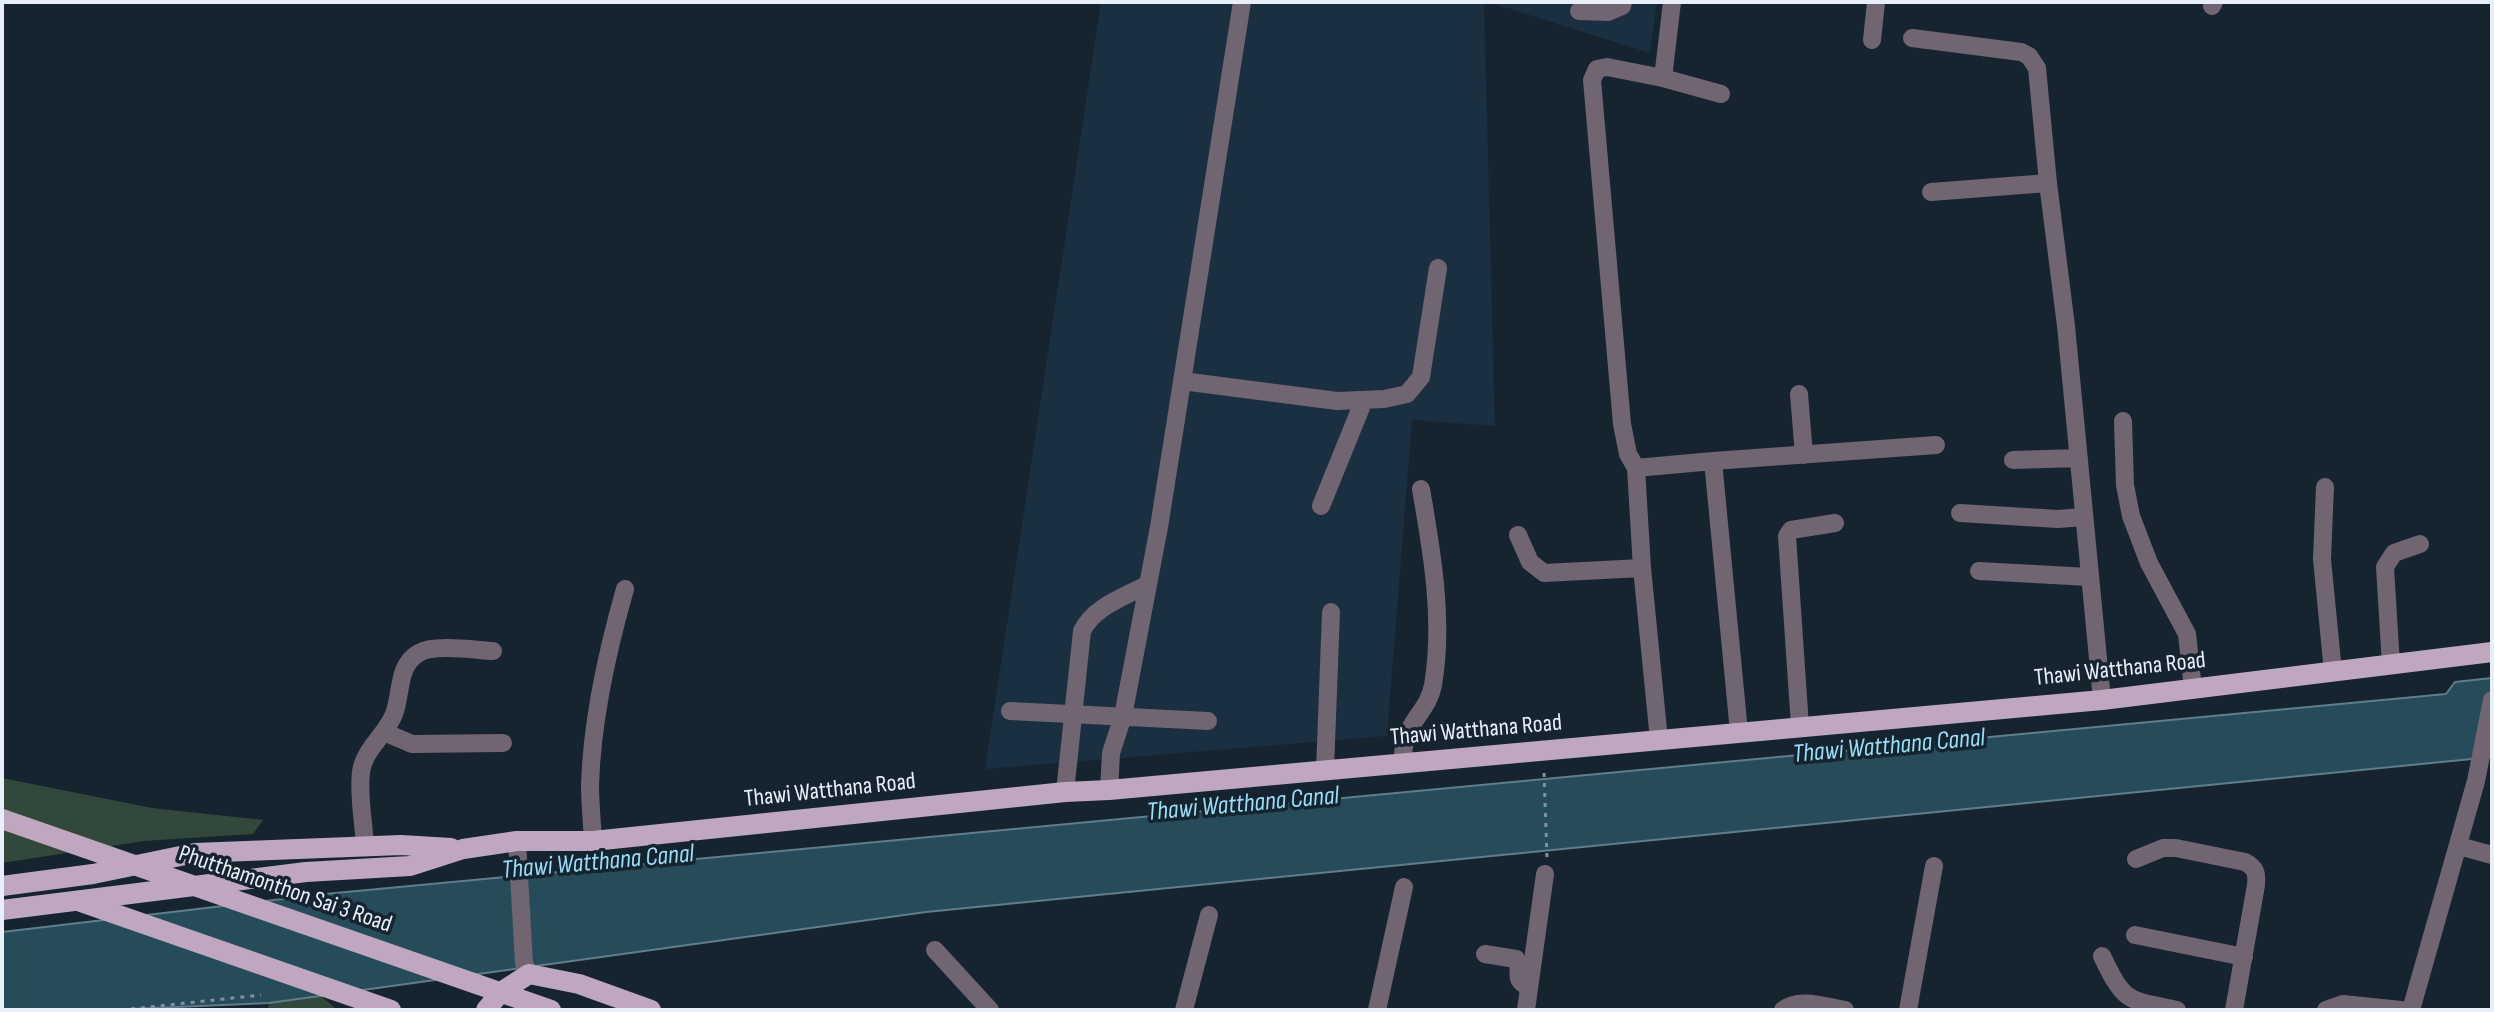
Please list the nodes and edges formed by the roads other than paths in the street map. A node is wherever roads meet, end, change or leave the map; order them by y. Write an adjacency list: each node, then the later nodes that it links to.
1 (1242, 2): 13 (street)
2 (1623, 2): 5 (street)
3 (1672, 2): 8 (street)
4 (1876, 2): 7 (street)
5 (1579, 11)
6 (1912, 38): 10 (street)
7 (1872, 40)
8 (1663, 78): 9 (street); 22 (street)
9 (1721, 94)
10 (2048, 183): 11 (street); 19 (street)
11 (1931, 192)
12 (1438, 268): 15 (street)
13 (1182, 381): 15 (street); 34 (street)
14 (1799, 394): 18 (street)
15 (1364, 400): 25 (street)
16 (2123, 421): 41 (street)
17 (1936, 445): 18 (street)
18 (1804, 455): 21 (street)
19 (2079, 458): 20 (street); 27 (street)
20 (2013, 460)
21 (1713, 461): 22 (street); 50 (street)
22 (1636, 468): 31 (street)
23 (2325, 487): 40 (street)
24 (1421, 489): 53 (street)
25 (1321, 506)
26 (1960, 513): 27 (street)
27 (2083, 517): 33 (street)
28 (1835, 523): 48 (street)
29 (1518, 535): 31 (street)
30 (2420, 544): 39 (street)
31 (1642, 568): 51 (street)
32 (1979, 571): 33 (street)
33 (2089, 577): 42 (street)
34 (1148, 584): 45 (street); 46 (street)
35 (625, 589): 59 (street)
36 (1331, 612): 54 (street)
37 (493, 651): 49 (street)
38 (2492, 652): 39 (main road, Thawi Watthana Road)
39 (2391, 665): 40 (main road, Thawi Watthana Road)
40 (2333, 672): 41 (main road, Thawi Watthana Road)
41 (2193, 689): 42 (main road, Thawi Watthana Road)
42 (2102, 700): 48 (main road, Thawi Watthana Road)
43 (2492, 700): 60 (street)
44 (1010, 711): 45 (street)
45 (1073, 714): 46 (street); 56 (street)
46 (1123, 716): 47 (street); 55 (street)
47 (1208, 721)
48 (1800, 726): 50 (main road, Thawi Watthana Road)
49 (384, 732): 52 (street); 61 (street)
50 (1739, 732): 51 (main road, Thawi Watthana Road)
51 (1659, 740): 53 (main road, Thawi Watthana Road)
52 (503, 743)
53 (1402, 764): 54 (main road, Thawi Watthana Road)
54 (1325, 770): 55 (main road, Thawi Watthana Road)
55 (1109, 790): 56 (main road, Thawi Watthana Road)
56 (1065, 792): 59 (main road, Thawi Watthana Road)
57 (2, 819): 81 (main road, Phutthamonthon Sai 3 Road)
58 (517, 841): 59 (main road, Thawi Watthana Road); 62 (main road, Thawi Watthana Road); 77 (street)
59 (593, 841)
60 (2459, 846): 63 (street); 94 (street)
61 (365, 847): 62 (main road, Thawi Watthana Road); 68 (main road, Thawi Watthana Road)
62 (463, 849): 70 (main road, Thawi Watthana Road)
63 (2492, 855)
64 (2136, 859): 76 (street)
65 (1934, 866): 89 (street)
66 (1546, 868): 78 (street)
67 (2, 873): 79 (main road)
68 (2, 886)
69 (1404, 887): 85 (street)
70 (2, 910)
71 (1209, 915): 84 (street)
72 (2135, 935): 76 (street)
73 (935, 950): 83 (street)
74 (1485, 954): 78 (street)
75 (2102, 956): 90 (street)
76 (2244, 957): 91 (street)
77 (526, 968): 80 (main road); 82 (main road)
78 (1529, 987): 86 (street)
79 (391, 1010)
80 (486, 1010)
81 (551, 1010)
82 (651, 1010)
83 (990, 1010)
84 (1184, 1010)
85 (1377, 1010)
86 (1526, 1010)
87 (1783, 1010): 88 (street)
88 (1845, 1010)
89 (1908, 1010)
90 (2177, 1010)
91 (2234, 1010)
92 (2326, 1010): 93 (street)
93 (2401, 1010)
94 (2411, 1010)

